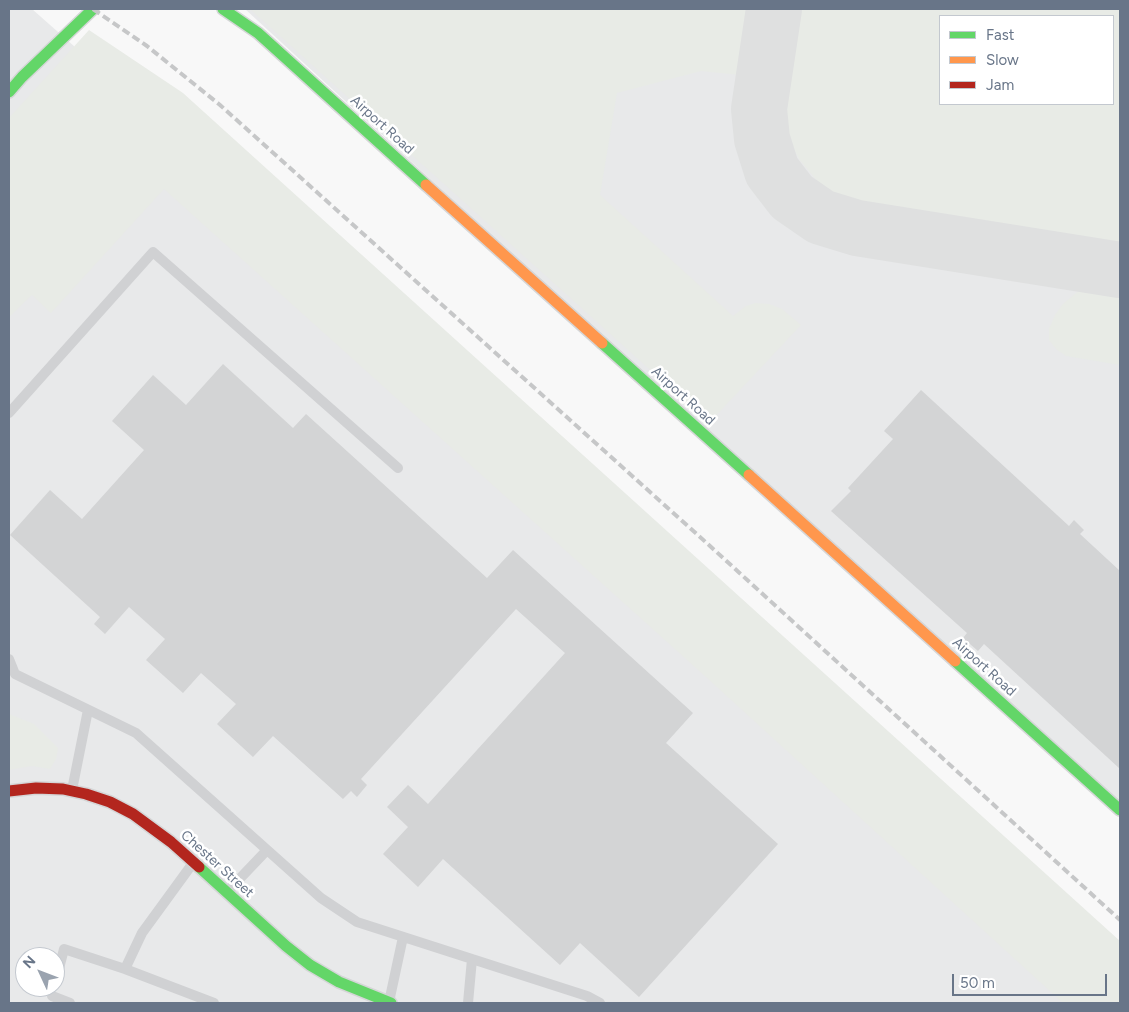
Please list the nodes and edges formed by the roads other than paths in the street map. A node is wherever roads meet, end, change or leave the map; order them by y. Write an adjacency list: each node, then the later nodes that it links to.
1 (93, 9): 3 (street)
2 (223, 9): 12 (street, Airport Road)
3 (22, 77): 4 (street); 5 (street)
4 (9, 85)
5 (9, 92)
6 (9, 413): 7 (lane)
7 (398, 468)
8 (9, 659): 9 (lane)
9 (88, 710): 11 (lane); 13 (lane)
10 (9, 791): 11 (street, Chester Street)
11 (72, 791): 14 (street, Chester Street)
12 (1120, 810)
13 (267, 850): 15 (lane); 16 (lane)
14 (193, 862): 15 (street, Chester Street); 19 (lane)
15 (227, 893): 21 (street, Chester Street)
16 (403, 937): 18 (lane); 21 (lane)
17 (65, 949): 19 (lane)
18 (472, 959): 22 (lane); 23 (lane)
19 (125, 969): 20 (lane)
20 (214, 1003)
21 (390, 1003)
22 (468, 1003)
23 (600, 1003)

